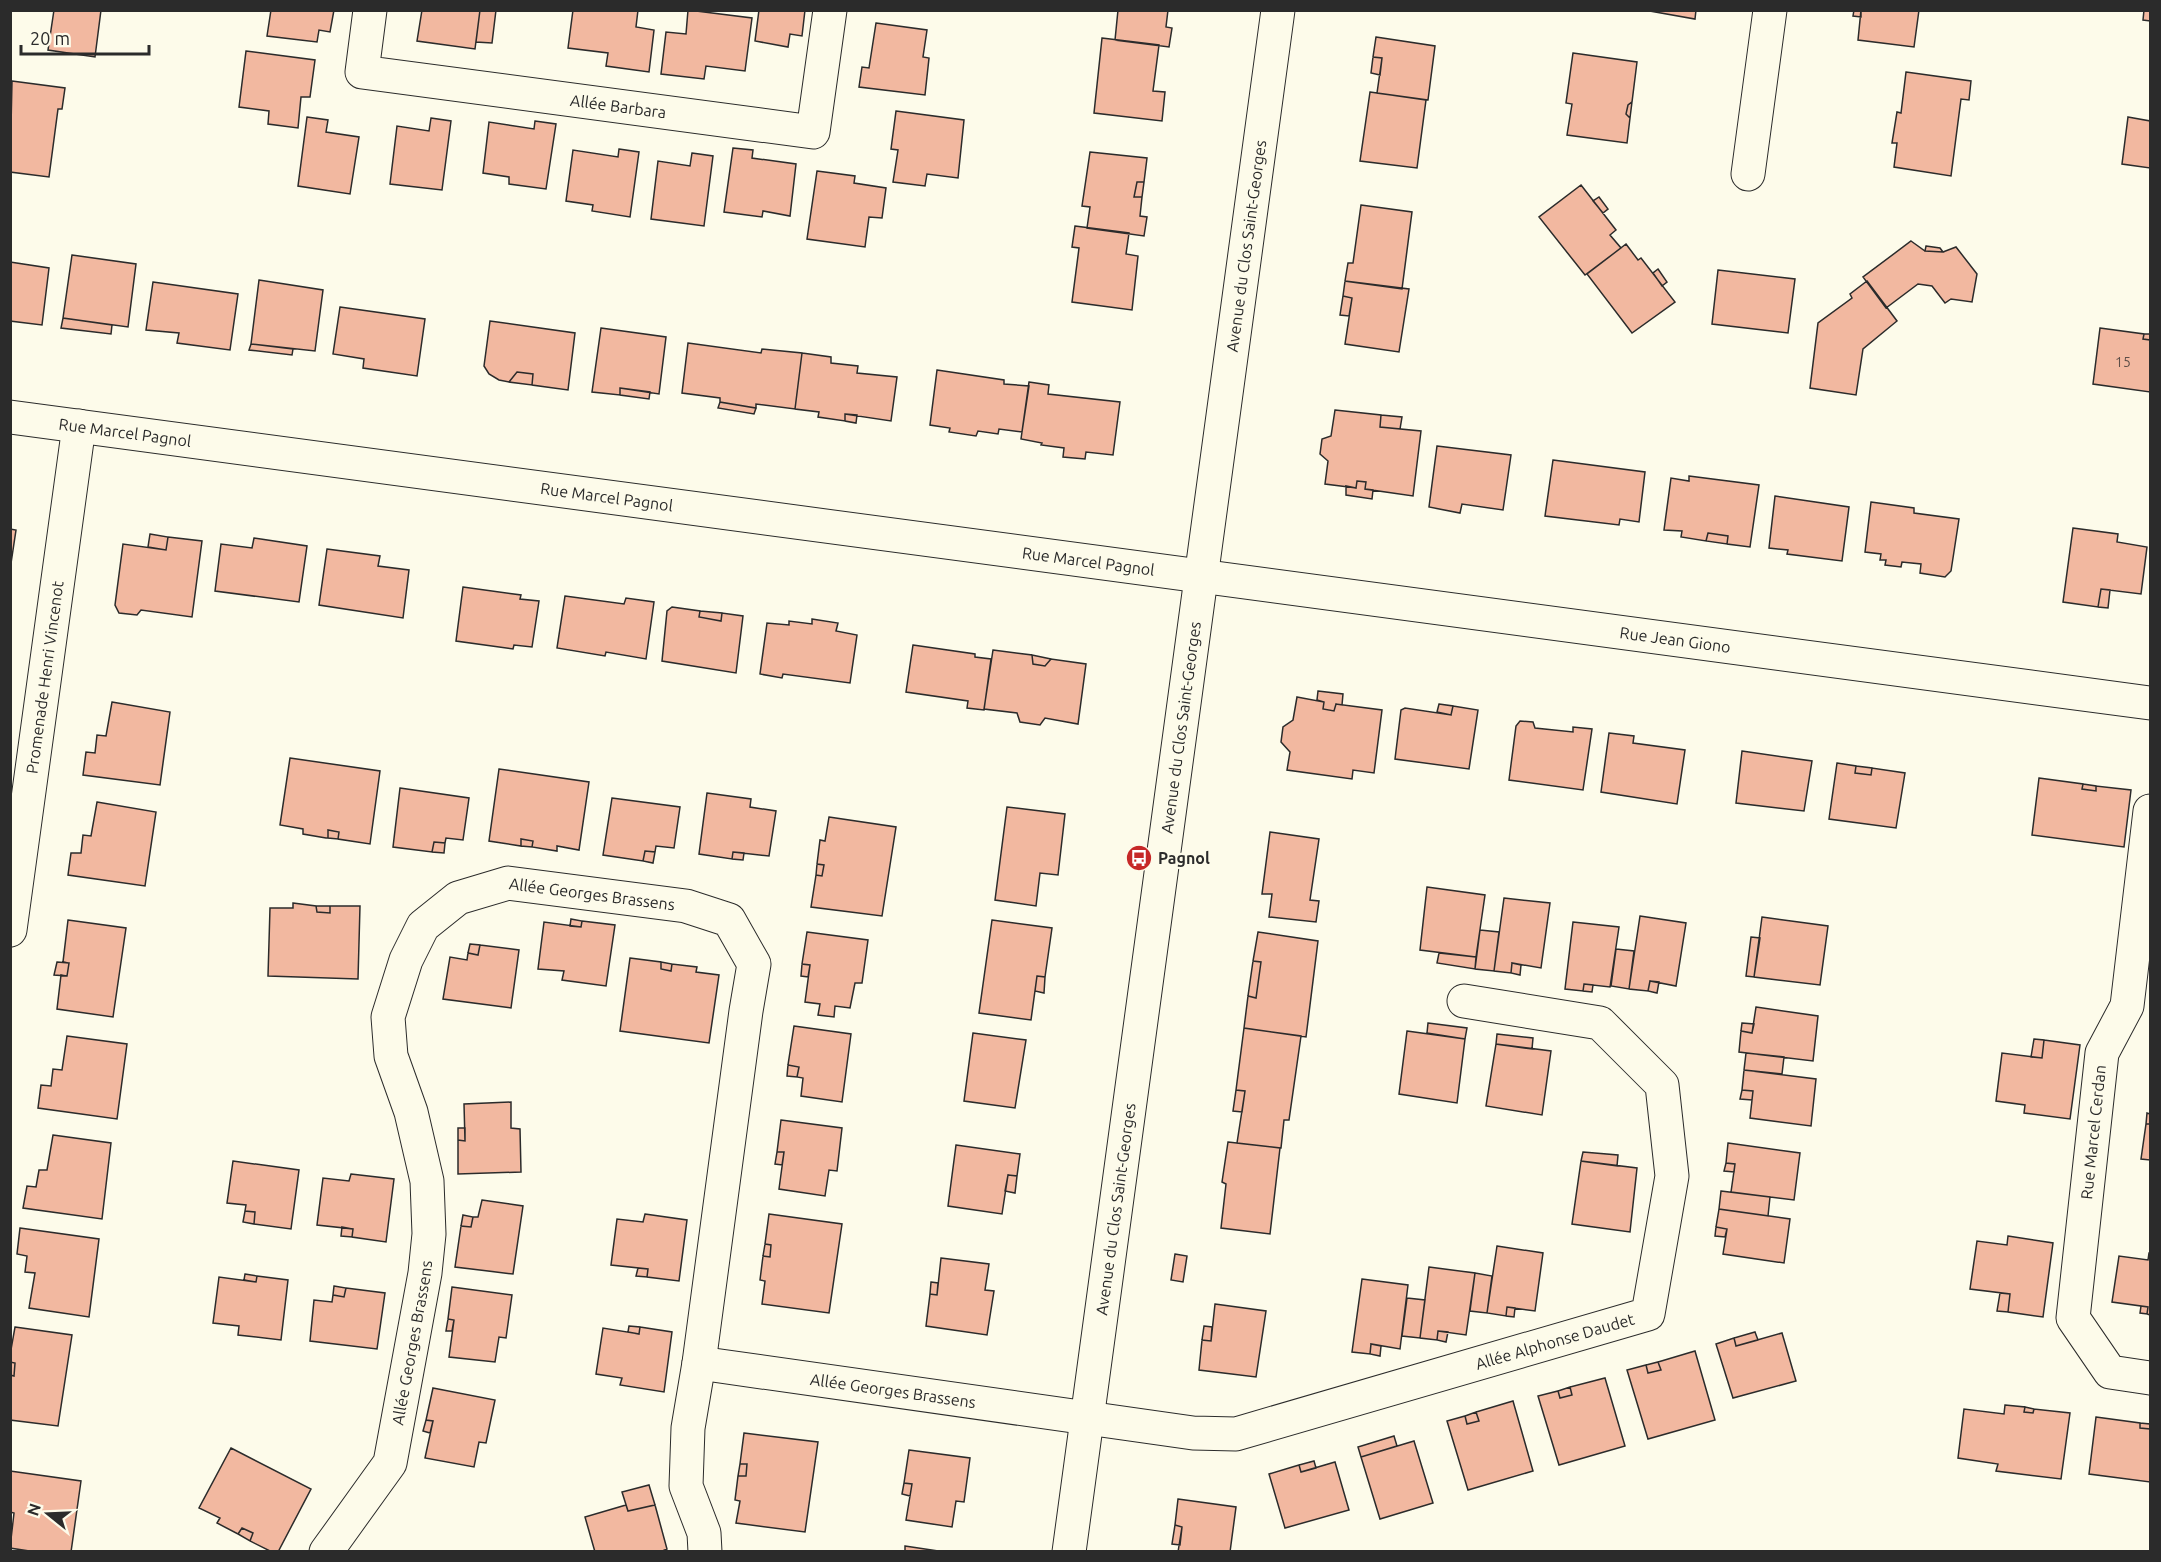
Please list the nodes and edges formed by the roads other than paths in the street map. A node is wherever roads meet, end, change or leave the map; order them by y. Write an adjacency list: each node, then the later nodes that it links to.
1 (370, 10): 2 (street, Allée Barbara)
2 (830, 10)
3 (1278, 10): 8 (street, Avenue du Clos Saint-Georges)
4 (1770, 10): 5 (street)
5 (1748, 174)
6 (10, 417): 7 (street, Rue Marcel Pagnol)
7 (79, 426): 8 (street, Rue Marcel Pagnol); 11 (street, Promenade Henri Vincenot)
8 (1201, 576): 9 (street, Rue Jean Giono); 15 (street, Avenue du Clos Saint-Georges)
9 (2151, 703)
10 (2151, 811): 14 (street, Rue Marcel Cerdan)
11 (10, 930)
12 (1464, 1001): 15 (street, Allée Alphonse Daudet)
13 (699, 1363): 15 (street, Allée Georges Brassens); 16 (street, Allée Georges Brassens); 17 (street, Allée Georges Brassens)
14 (2151, 1378)
15 (1087, 1417): 18 (street, Avenue du Clos Saint-Georges)
16 (326, 1551)
17 (705, 1551)
18 (1069, 1551)

